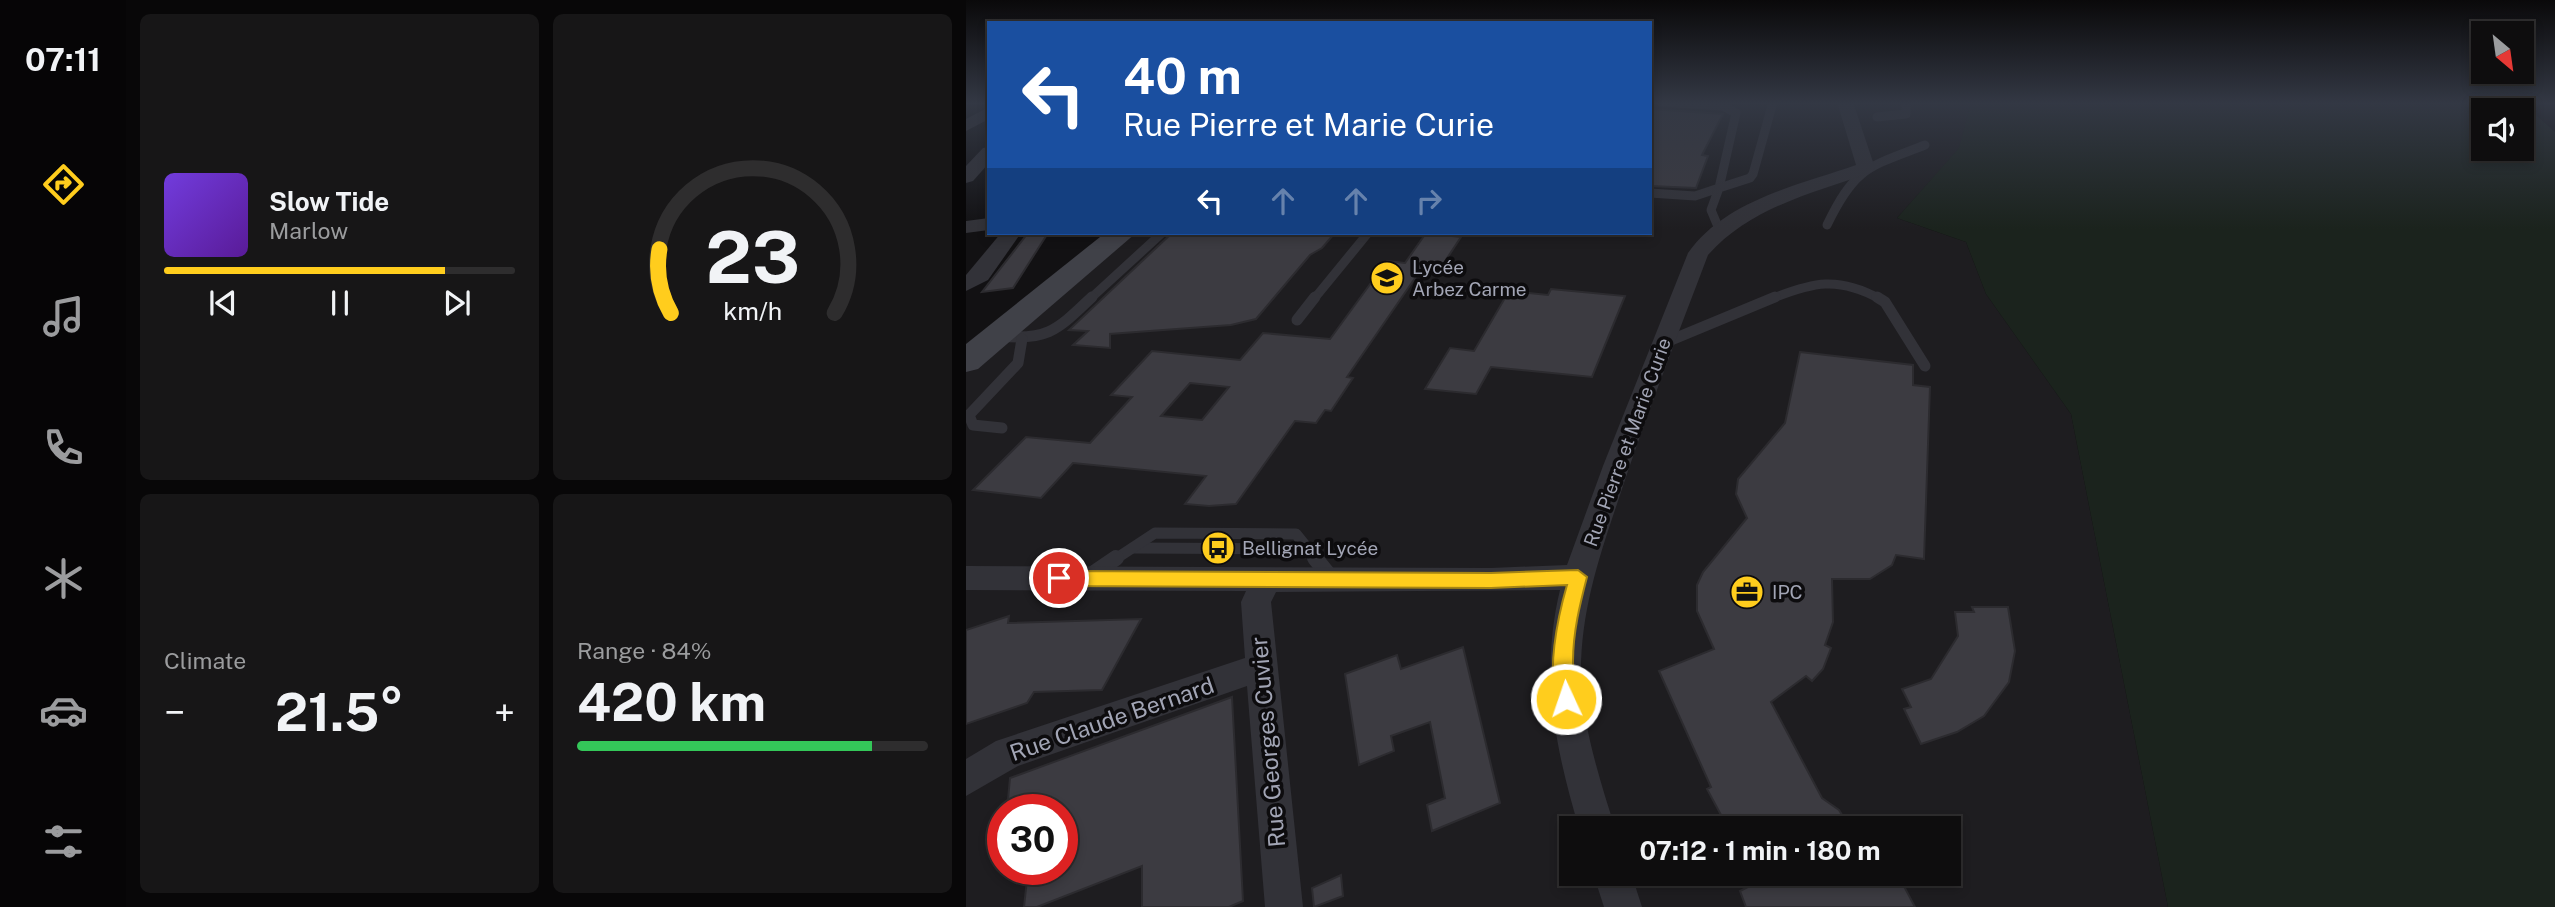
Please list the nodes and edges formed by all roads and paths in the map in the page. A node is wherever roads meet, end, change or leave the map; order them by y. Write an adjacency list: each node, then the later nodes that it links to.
1 (1727, 144): 8 (lane)
2 (1762, 144): 8 (lane)
3 (1858, 144): 6 (street)
4 (1925, 145): 6 (lane)
5 (987, 153): 7 (street)
6 (1866, 168): 11 (lane); 13 (street, Rue Pierre et Marie Curie)
7 (966, 177)
8 (1718, 188): 9 (lane); 13 (lane)
9 (1652, 193)
10 (987, 224): 12 (street)
11 (1827, 225)
12 (966, 227)
13 (1719, 229): 21 (street, Rue Pierre et Marie Curie)
14 (1010, 235): 18 (street)
15 (1120, 235): 20 (main road)
16 (1160, 235): 20 (lane)
17 (1366, 235): 19 (lane)
18 (966, 285)
19 (1297, 320)
20 (1009, 338): 22 (main road); 24 (lane)
21 (1663, 343): 23 (lane); 25 (street, Rue Pierre et Marie Curie)
22 (966, 360)
23 (1925, 366)
24 (1002, 428)
25 (1578, 577): 29 (street); 32 (street, Rue Pierre et Marie Curie)
26 (966, 578): 27 (street)
27 (1086, 578): 28 (street); 29 (lane)
28 (1266, 579): 29 (street); 30 (street, Rue Georges Cuvier)
29 (1333, 579)
30 (1261, 667): 31 (street, Rue Claude Bernard); 34 (street, Rue Georges Cuvier)
31 (966, 779)
32 (1594, 816)
33 (1616, 886): 35 (street)
34 (1284, 907)
35 (1623, 907)

